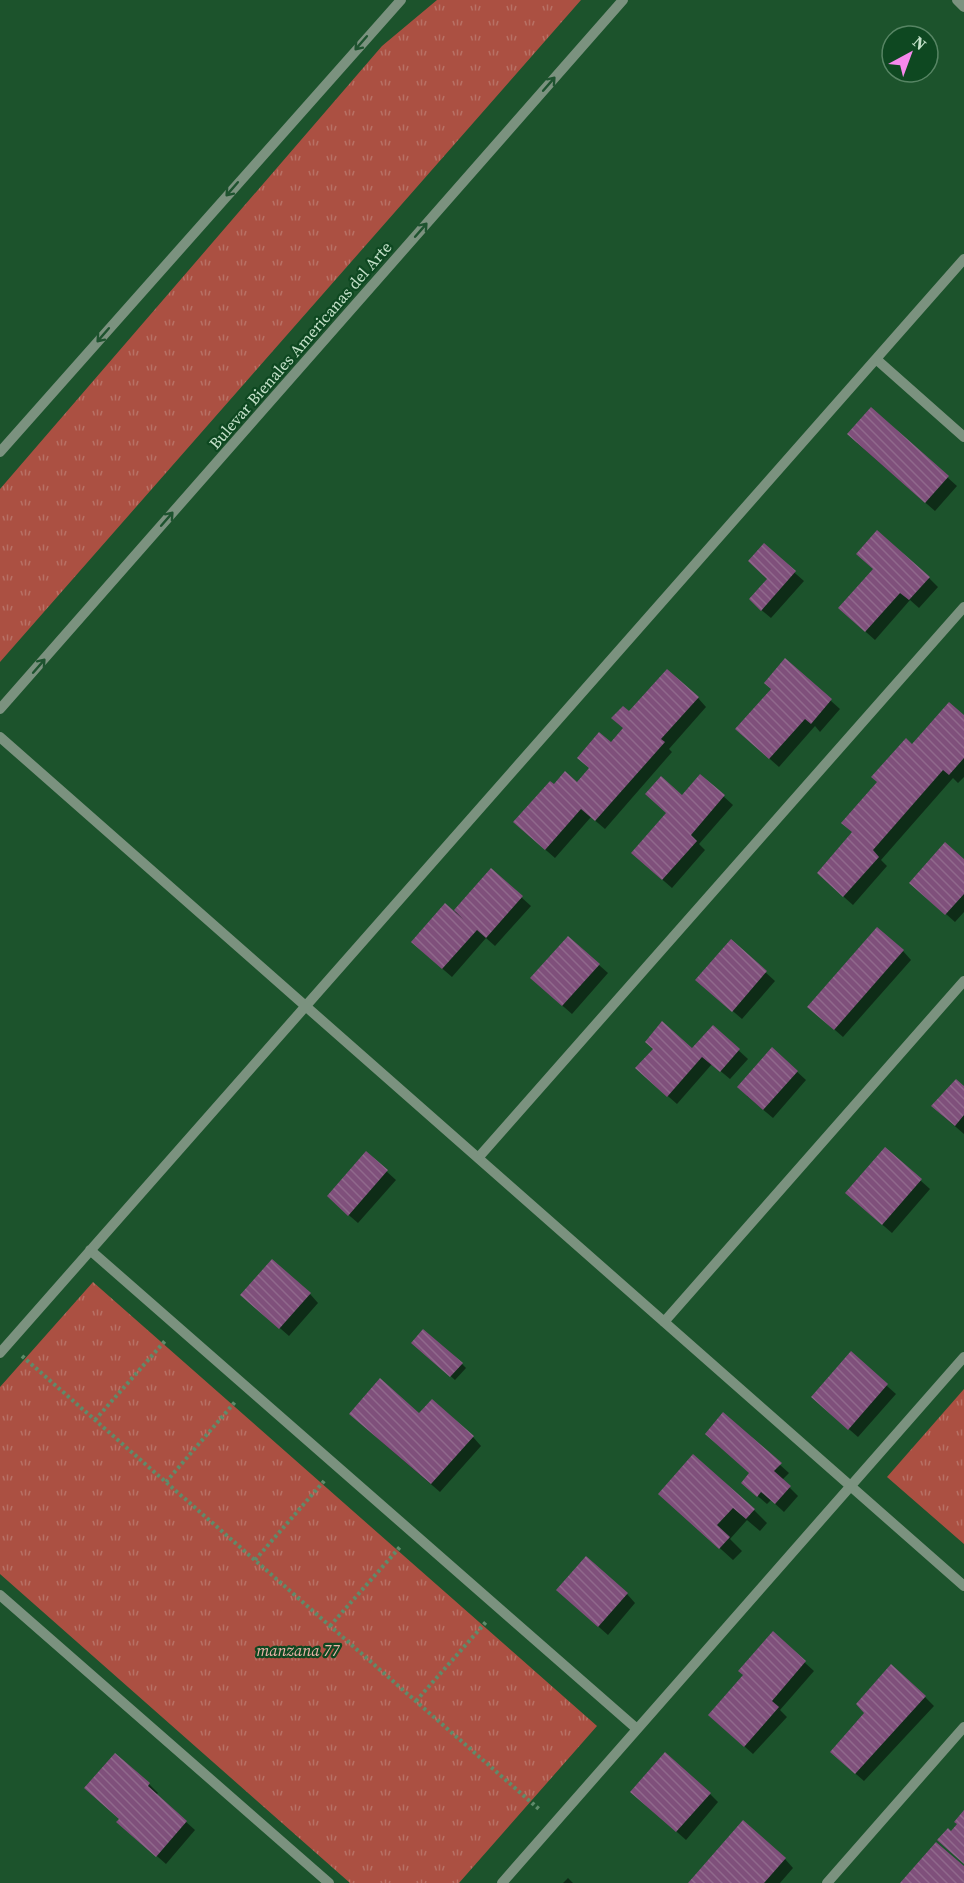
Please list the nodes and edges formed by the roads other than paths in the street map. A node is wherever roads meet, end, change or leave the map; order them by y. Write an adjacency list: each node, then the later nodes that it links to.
1 (400, 0): 8 (street, one-way to 8)
2 (623, 0): 10 (street, Bulevar Bienales Americanas del Arte, one-way to 2)
3 (957, 0): 4 (street)
4 (964, 7)
5 (964, 259): 6 (street)
6 (876, 359): 7 (street); 13 (street)
7 (964, 437)
8 (0, 452)
9 (964, 607): 14 (street)
10 (0, 710)
11 (0, 737): 13 (street)
12 (964, 981): 16 (street)
13 (306, 1006): 14 (street); 15 (street)
14 (478, 1158): 16 (street)
15 (90, 1250): 17 (street); 23 (street)
16 (664, 1322): 19 (street)
17 (0, 1353)
18 (964, 1357): 19 (street)
19 (851, 1486): 20 (street); 23 (street)
20 (964, 1586)
21 (0, 1595): 24 (street)
22 (964, 1728): 26 (street)
23 (637, 1729): 25 (street)
24 (329, 1883)
25 (502, 1883)
26 (827, 1883)

